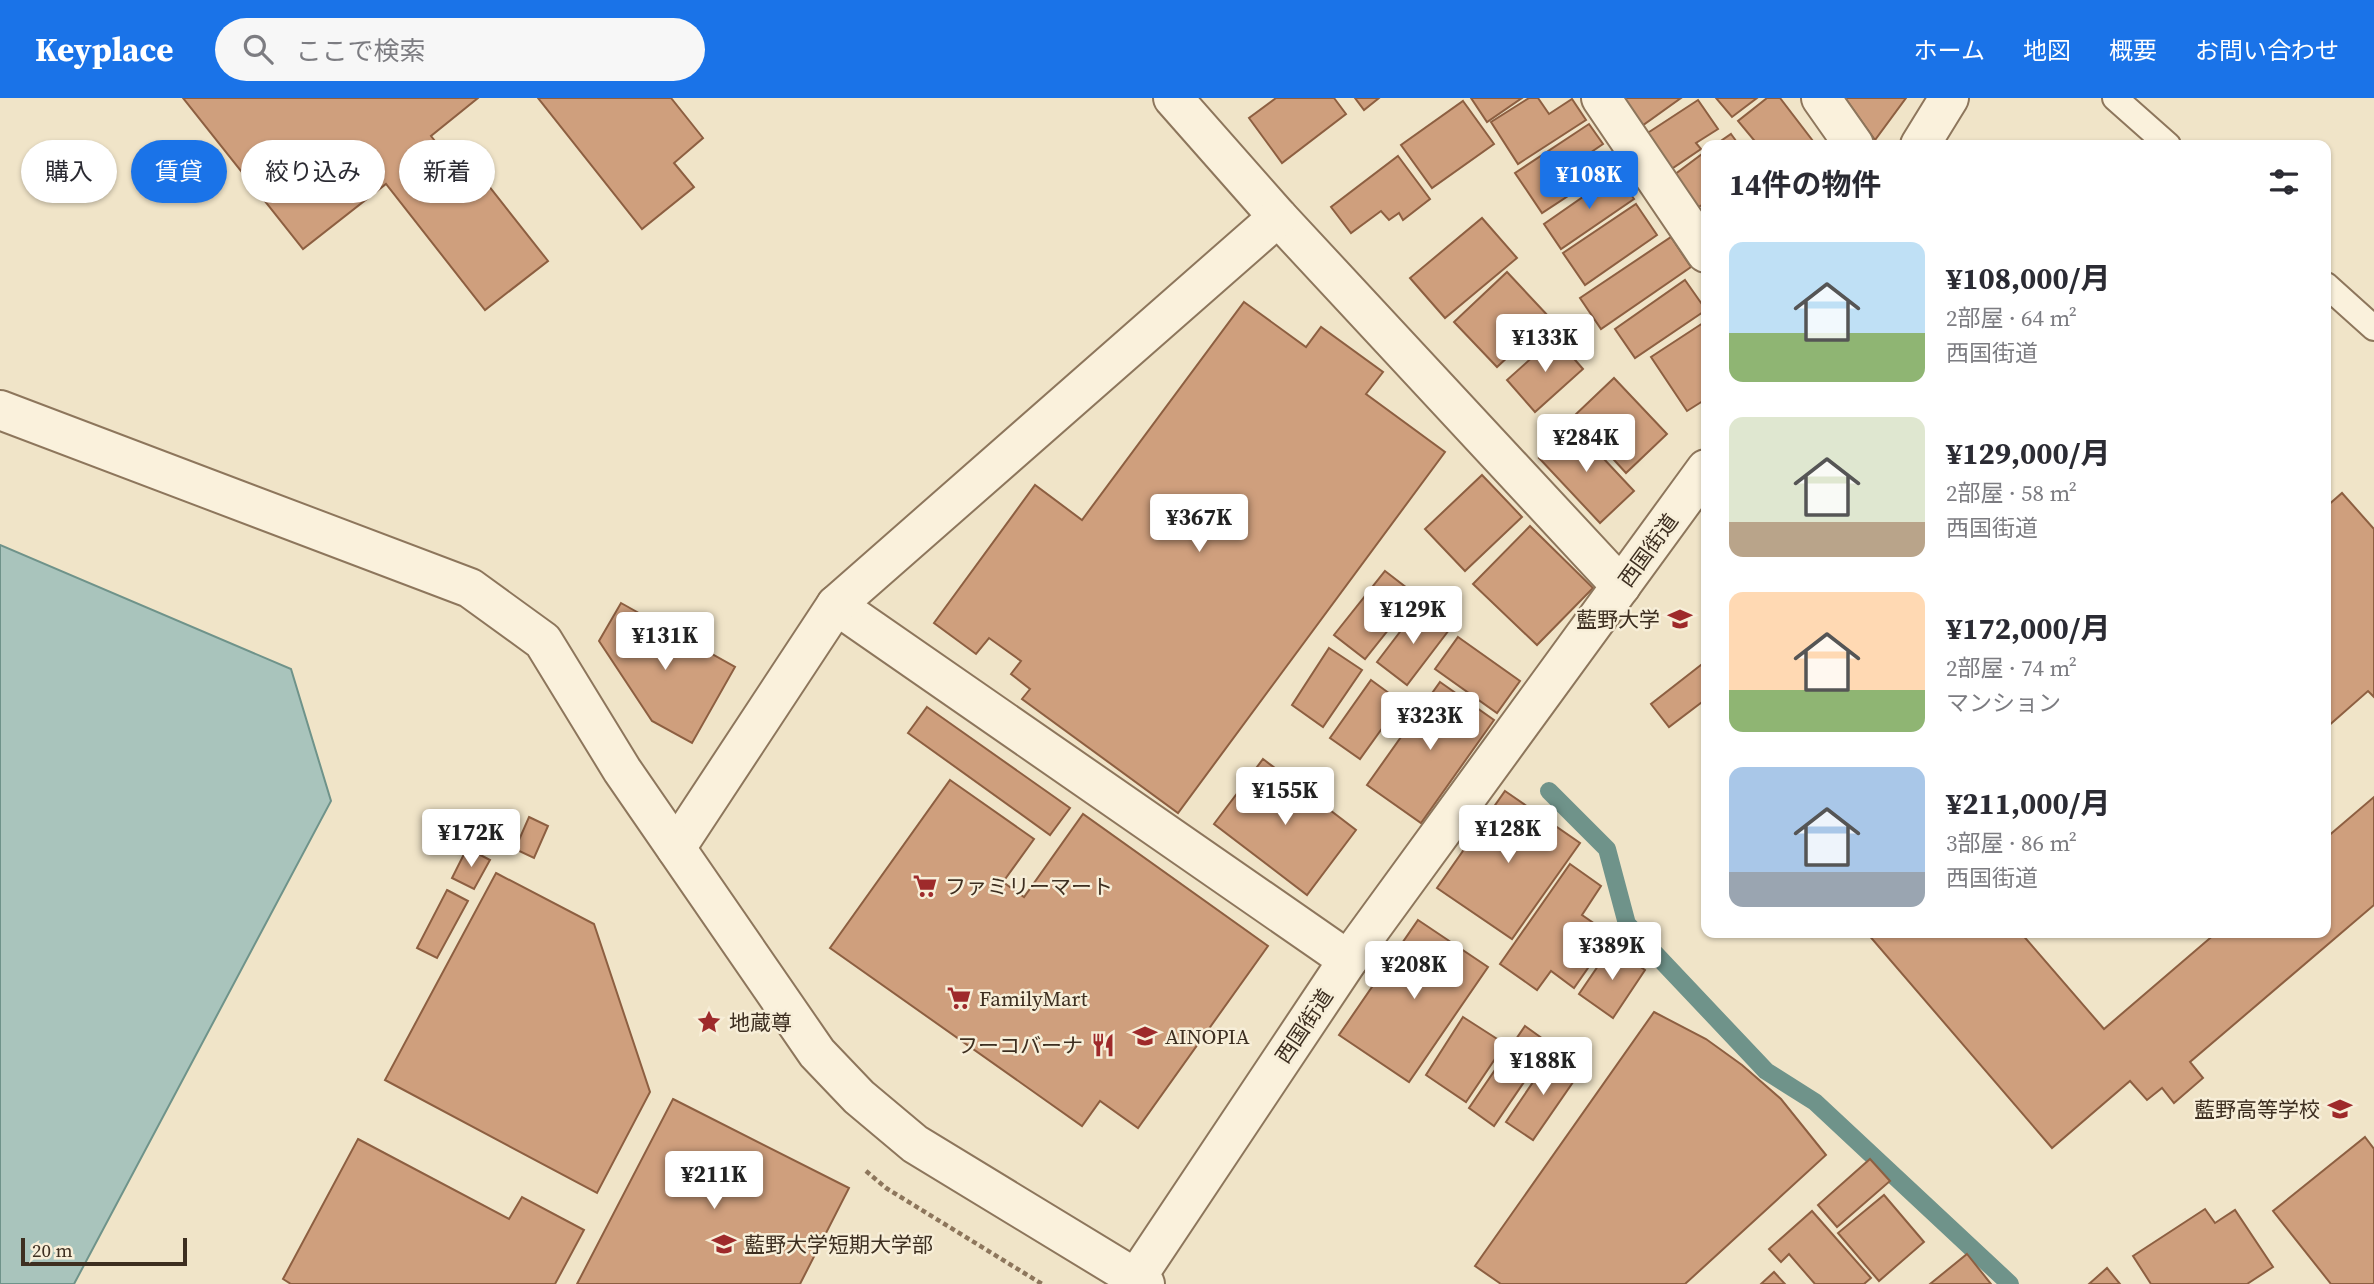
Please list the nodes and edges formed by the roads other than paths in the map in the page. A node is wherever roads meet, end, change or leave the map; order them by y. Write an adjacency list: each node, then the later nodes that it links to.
1 (1173, 98): 9 (street)
2 (1601, 98): 10 (street)
3 (1821, 98): 6 (street)
4 (1949, 98): 7 (street)
5 (2115, 98): 8 (lane)
6 (1850, 140)
7 (1923, 140)
8 (2162, 140)
9 (1278, 216): 15 (street); 16 (street)
10 (1701, 246)
11 (2331, 289): 12 (lane)
12 (2374, 328)
13 (0, 410): 17 (street)
14 (1701, 476): 15 (street, 西国街道)
15 (1621, 586): 18 (street, 西国街道)
16 (836, 605): 17 (street); 18 (street)
17 (676, 848): 19 (street)
18 (1348, 960): 19 (street, 西国街道)
19 (1137, 1282)

